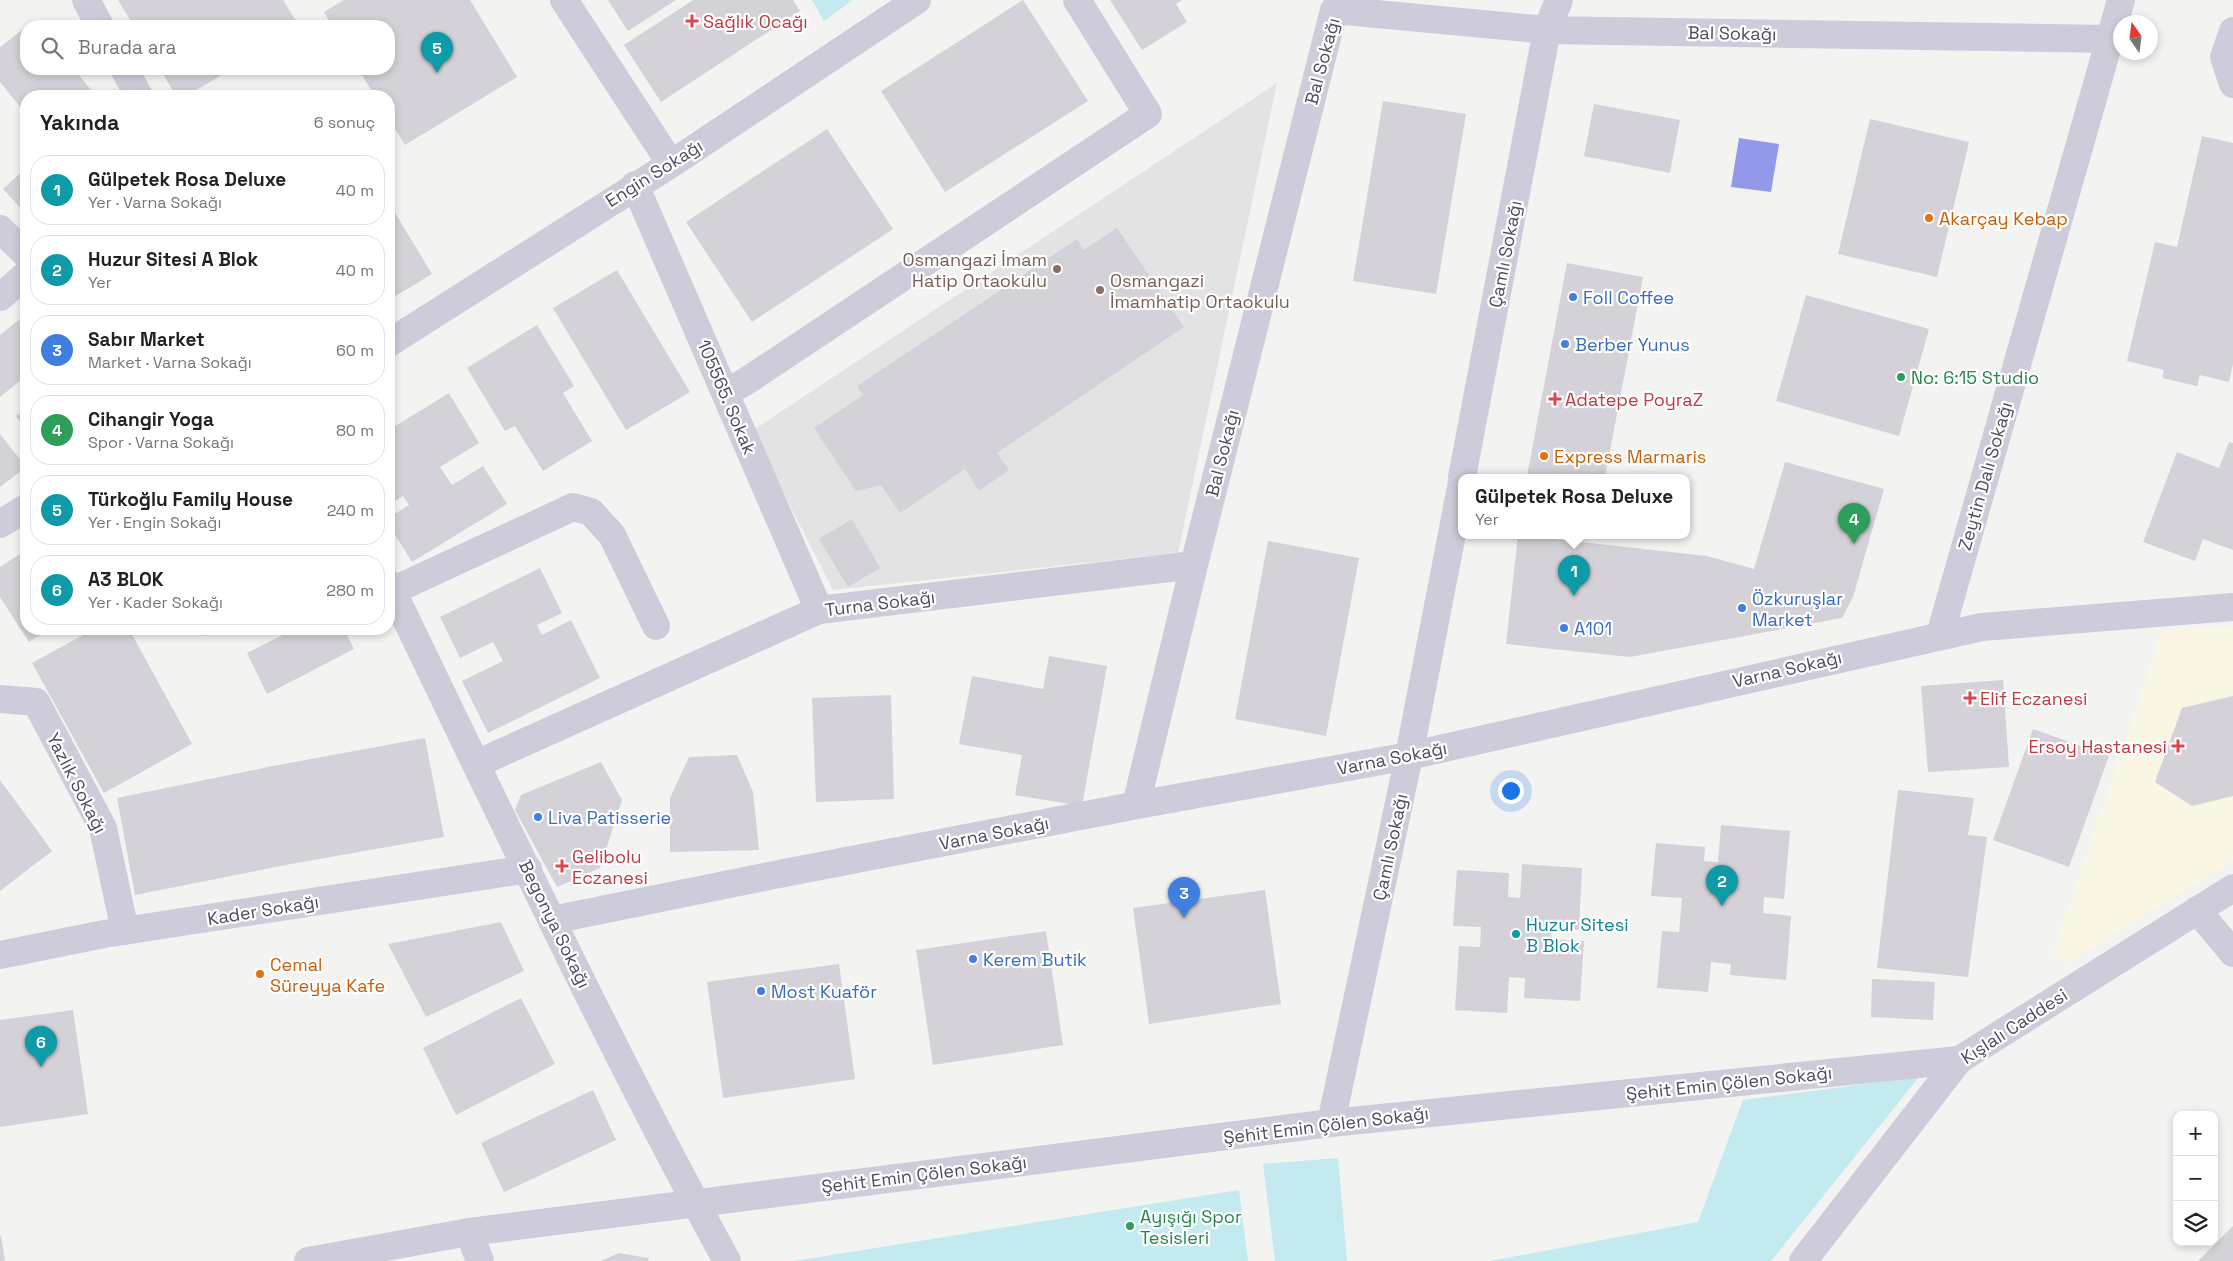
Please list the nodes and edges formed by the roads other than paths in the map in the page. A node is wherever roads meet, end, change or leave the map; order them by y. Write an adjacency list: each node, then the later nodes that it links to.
1 (86, 0): 8 (street)
2 (564, 0): 15 (street)
3 (917, 0): 15 (street, Engin Sokağı)
4 (1076, 0): 22 (street)
5 (1543, 0): 9 (street, Çamlı Sokağı)
6 (1559, 0): 9 (street, Çamlı Sokağı)
7 (2121, 0): 11 (street, Zeytin Dalı Sokağı)
8 (97, 20)
9 (1547, 30): 11 (street, Bal Sokağı); 23 (street, Çamlı Sokağı); 27 (street, Bal Sokağı)
10 (2233, 30): 13 (street)
11 (2110, 39): 33 (street, Zeytin Dalı Sokağı)
12 (127, 75): 14 (street)
13 (2233, 84)
14 (136, 90)
15 (671, 164): 16 (street, Engin Sokağı)
16 (635, 185): 21 (street, Engin Sokağı); 22 (street, 105565. Sokak)
17 (0, 229): 18 (street)
18 (20, 248)
19 (20, 280): 20 (street)
20 (0, 297)
21 (395, 338)
22 (725, 393): 31 (street, 105565. Sokak)
23 (1463, 474)
24 (1458, 503): 35 (street, Çamlı Sokağı)
25 (20, 512): 26 (street)
26 (0, 524)
27 (1194, 565): 31 (street, Turna Sokağı); 37 (street, Bal Sokağı)
28 (395, 586): 32 (street)
29 (395, 598): 36 (street, Begonya Sokağı)
30 (2233, 607): 33 (street, Varna Sokağı)
31 (819, 610): 36 (street, Turna Sokağı)
32 (656, 626)
33 (1940, 635): 35 (street, Varna Sokağı)
34 (0, 699): 42 (street, Yazlık Sokağı)
35 (1409, 756): 37 (street, Varna Sokağı); 46 (street, Çamlı Sokağı)
36 (476, 764): 38 (street, Begonya Sokağı)
37 (1136, 805): 41 (street, Varna Sokağı)
38 (528, 869): 41 (street, Begonya Sokağı); 42 (street, Kader Sokağı)
39 (2233, 888): 40 (street, Kışlalı Caddesi)
40 (2197, 910): 43 (street); 45 (street, Kışlalı Caddesi)
41 (552, 920): 47 (street, Begonya Sokağı)
42 (125, 931): 44 (street, Kader Sokağı)
43 (2233, 952)
44 (0, 955)
45 (1959, 1060): 46 (street, Şehit Emin Çölen Sokağı); 53 (street, Kışlalı Caddesi)
46 (1331, 1123): 47 (street, Şehit Emin Çölen Sokağı)
47 (695, 1202): 48 (street, Şehit Emin Çölen Sokağı); 52 (street, Begonya Sokağı)
48 (463, 1233): 49 (street); 50 (street); 51 (street)
49 (308, 1261)
50 (390, 1261)
51 (480, 1261)
52 (728, 1261)
53 (1803, 1261)

